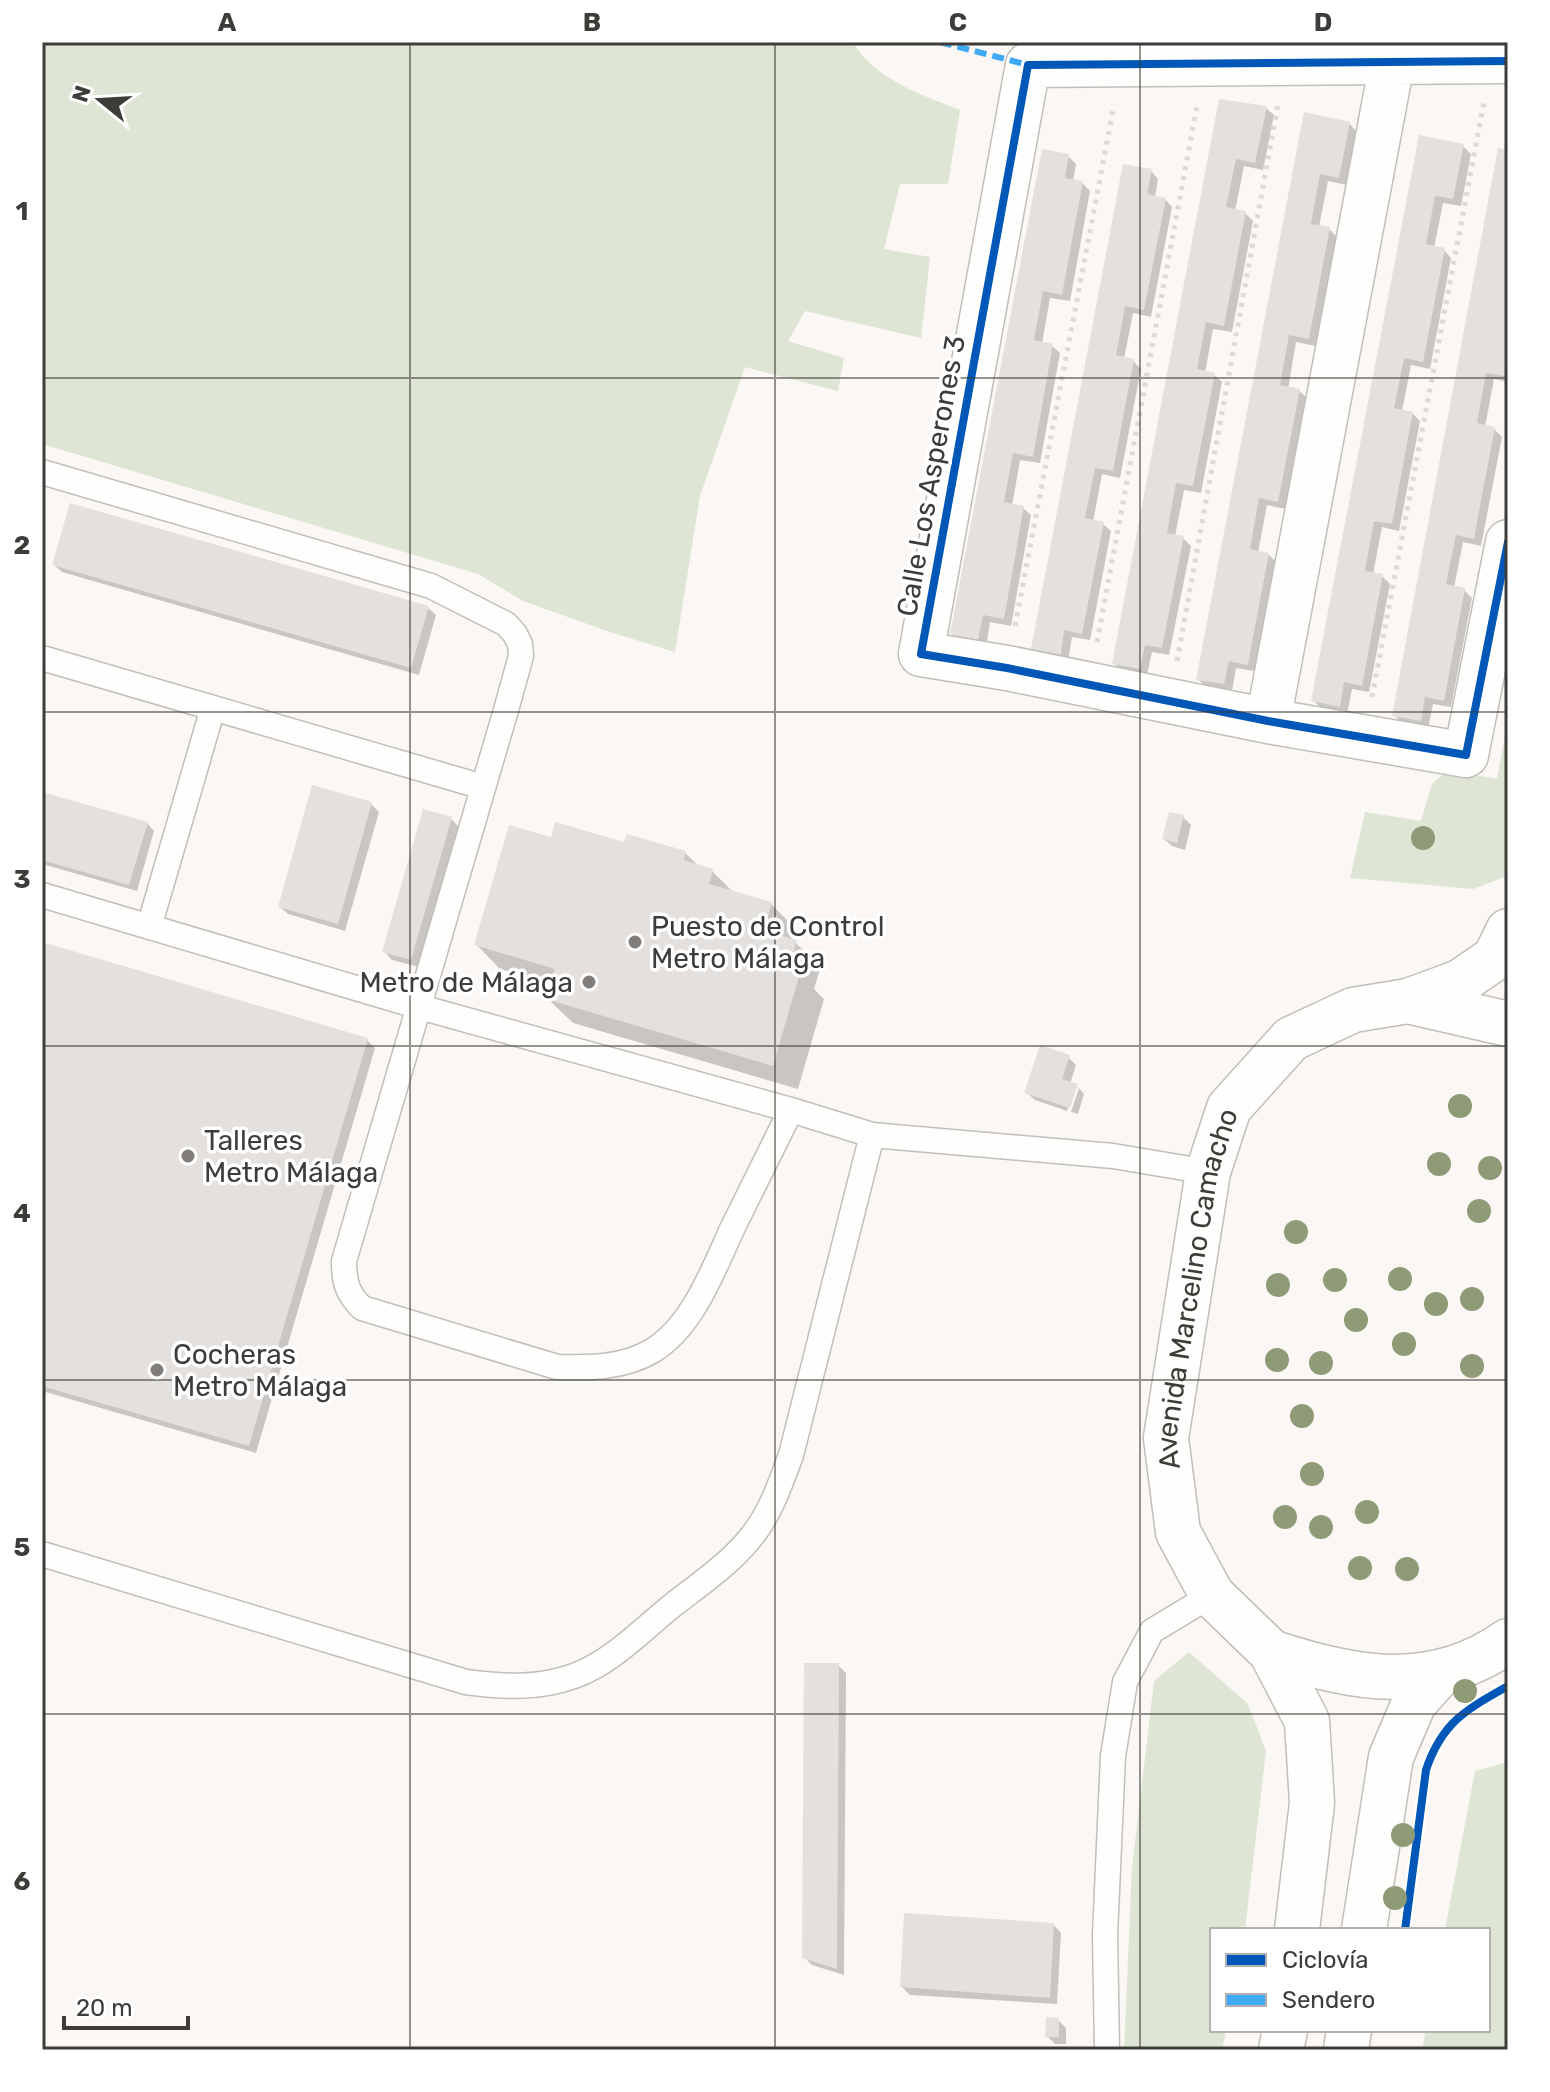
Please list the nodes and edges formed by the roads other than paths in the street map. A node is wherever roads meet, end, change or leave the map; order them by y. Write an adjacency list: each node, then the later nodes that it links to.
1 (1500, 61): 2 (street, Calle Los Asperones 3)
2 (1392, 63): 7 (street); 7 (street, Calle Los Asperones 3)
3 (42, 472): 8 (lane)
4 (1508, 542): 7 (street, Calle Los Asperones 3)
5 (42, 658): 6 (lane)
6 (213, 708): 8 (lane); 10 (lane)
7 (1268, 721)
8 (483, 787): 13 (lane)
9 (42, 895): 10 (lane)
10 (149, 927): 13 (lane)
11 (1508, 931): 12 (street, Avenida Marcelino Camacho)
12 (1408, 1001): 14 (street, Avenida Marcelino Camacho); 17 (street, Avenida Marcelino Camacho)
13 (420, 1007): 15 (lane); 15 (lane)
14 (1508, 1024)
15 (791, 1110): 16 (lane)
16 (872, 1135): 17 (lane); 18 (lane)
17 (1208, 1172): 19 (street, Avenida Marcelino Camacho)
18 (42, 1554)
19 (1212, 1595): 21 (street, Avenida Marcelino Camacho); 25 (lane)
20 (1508, 1641): 22 (street, Avenida Marcelino Camacho)
21 (1271, 1652): 22 (street, Avenida Marcelino Camacho); 23 (street, Avenida Marcelino Camacho)
22 (1441, 1673): 24 (street, Avenida Marcelino Camacho)
23 (1297, 1928)
24 (1364, 1928)
25 (1107, 2050)

